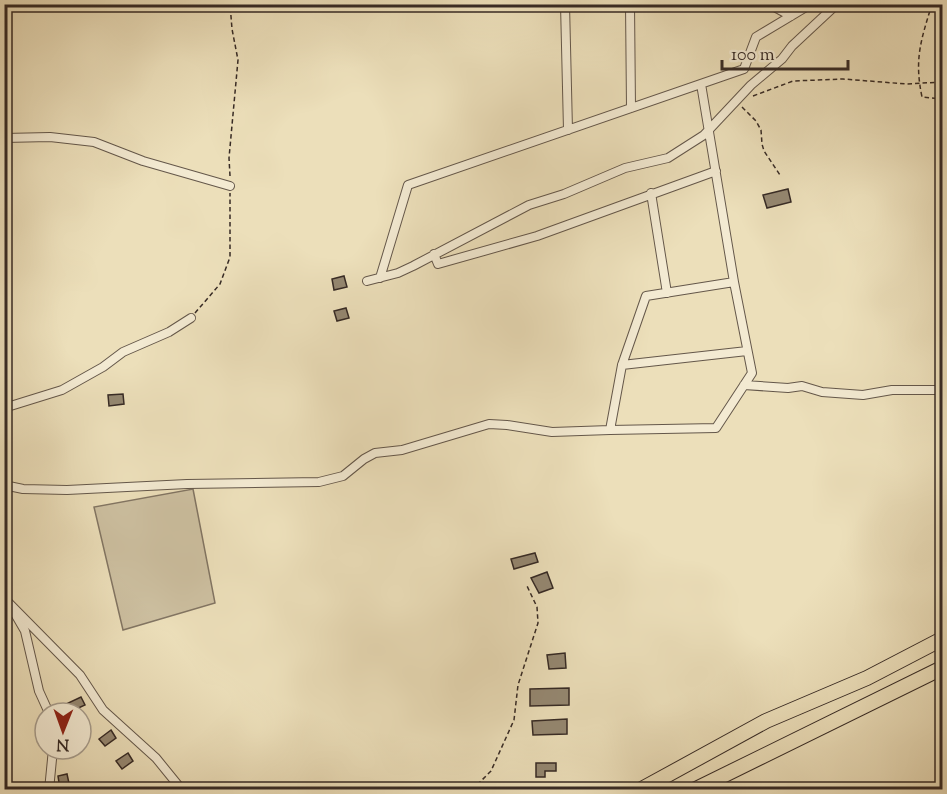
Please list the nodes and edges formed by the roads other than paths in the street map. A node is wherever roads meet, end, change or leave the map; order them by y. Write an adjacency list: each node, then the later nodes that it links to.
1 (19, 4): 7 (street)
2 (565, 4): 11 (street)
3 (630, 4): 10 (street)
4 (769, 4): 8 (street)
5 (811, 4): 8 (street)
6 (837, 4): 12 (street)
7 (4, 10)
8 (791, 16): 9 (street)
9 (701, 84): 10 (street); 12 (street)
10 (632, 108): 11 (street)
11 (568, 130): 18 (street)
12 (709, 130): 14 (street); 17 (street)
13 (4, 138): 15 (street)
14 (716, 171): 16 (street); 20 (street)
15 (230, 186)
16 (651, 193): 17 (street); 21 (street)
17 (434, 254): 18 (street)
18 (380, 278): 19 (street)
19 (367, 281)
20 (734, 282): 21 (street); 23 (street)
21 (667, 293): 24 (street)
22 (190, 318): 27 (street)
23 (747, 351): 24 (street); 25 (street)
24 (622, 365): 28 (street)
25 (744, 385): 26 (street); 28 (street)
26 (942, 390)
27 (4, 408)
28 (610, 430): 29 (street)
29 (4, 485)
30 (7, 602): 33 (street); 36 (street)
31 (942, 639): 37 (highway)
32 (942, 668): 38 (highway)
33 (43, 701)
34 (52, 761): 35 (street)
35 (49, 789)
36 (182, 789)
37 (640, 789)
38 (694, 789)

